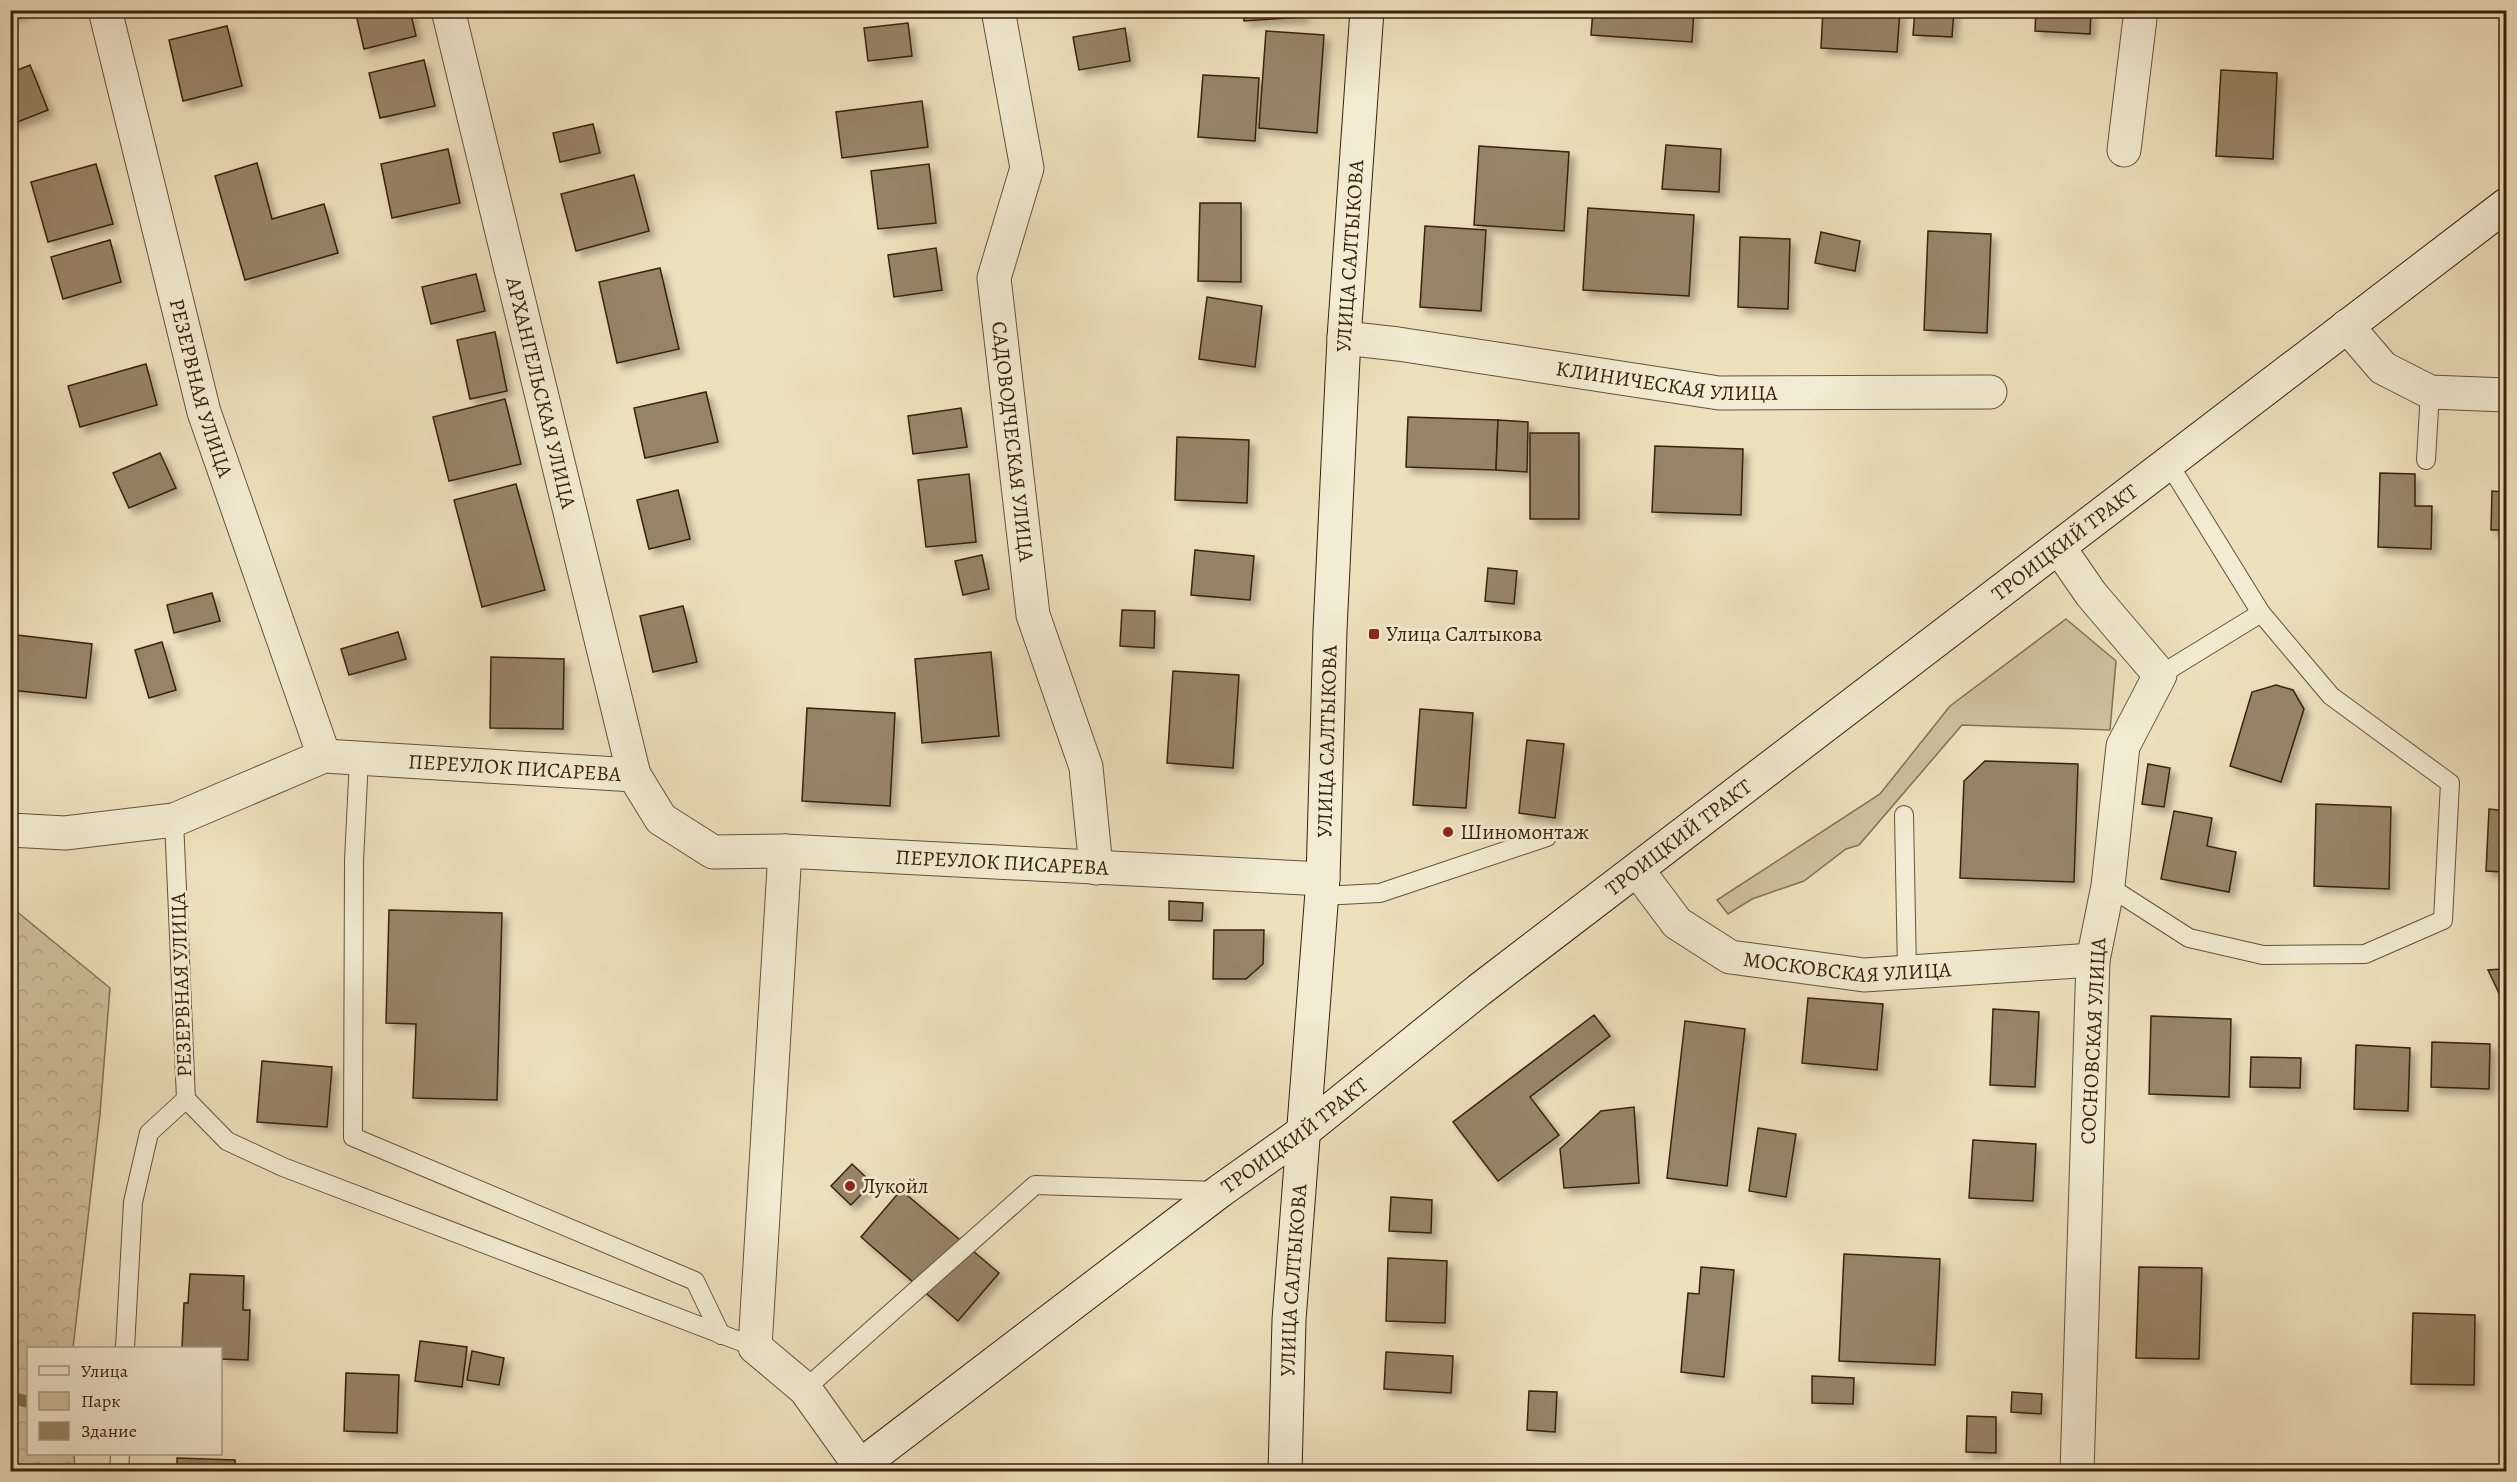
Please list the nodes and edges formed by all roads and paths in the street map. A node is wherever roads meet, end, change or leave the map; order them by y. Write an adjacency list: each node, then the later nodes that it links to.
1 (105, 10): 18 (street, РЕЗЕРВНАЯ УЛИЦА)
2 (448, 10): 20 (street, АРХАНГЕЛЬСКАЯ УЛИЦА)
3 (998, 10): 26 (street, САДОВОДЧЕСКАЯ УЛИЦА)
4 (1367, 10): 9 (street, УЛИЦА САЛТЫКОВА)
5 (2141, 10): 6 (street)
6 (2124, 150)
7 (2506, 205): 8 (street, ТРОИЦКИЙ ТРАКТ)
8 (2347, 326): 11 (street); 14 (street, ТРОИЦКИЙ ТРАКТ)
9 (1344, 338): 10 (street, КЛИНИЧЕСКАЯ УЛИЦА); 29 (street, УЛИЦА САЛТЫКОВА)
10 (1990, 392)
11 (2430, 392): 12 (street); 13 (lane)
12 (2506, 394)
13 (2426, 460)
14 (2169, 464): 15 (street, ТРОИЦКИЙ ТРАКТ); 16 (lane)
15 (2060, 549): 17 (street); 27 (street, ТРОИЦКИЙ ТРАКТ)
16 (2261, 613): 17 (lane); 28 (lane)
17 (2160, 675): 28 (street, СОСНОВСКАЯ УЛИЦА)
18 (324, 756): 19 (street, ПЕРЕУЛОК ПИСАРЕВА); 22 (street, ПЕРЕУЛОК ПИСАРЕВА)
19 (359, 758): 20 (street, ПЕРЕУЛОК ПИСАРЕВА); 35 (lane)
20 (634, 775): 25 (street, ПЕРЕУЛОК ПИСАРЕВА)
21 (1904, 815): 31 (lane)
22 (174, 820): 23 (street, ПЕРЕУЛОК ПИСАРЕВА); 32 (lane, РЕЗЕРВНАЯ УЛИЦА)
23 (10, 830)
24 (1547, 837): 29 (lane)
25 (785, 851): 26 (street, ПЕРЕУЛОК ПИСАРЕВА); 37 (street)
26 (1096, 868): 29 (street, ПЕРЕУЛОК ПИСАРЕВА)
27 (1638, 871): 31 (street, МОСКОВСКАЯ УЛИЦА); 33 (street, ТРОИЦКИЙ ТРАКТ)
28 (2108, 886): 30 (street, СОСНОВСКАЯ УЛИЦА)
29 (1322, 888): 33 (street, УЛИЦА САЛТЫКОВА)
30 (2094, 960): 31 (street, МОСКОВСКАЯ УЛИЦА); 43 (street, СОСНОВСКАЯ УЛИЦА)
31 (1907, 972)
32 (186, 1099): 35 (lane); 36 (lane, РЕЗЕРВНАЯ УЛИЦА)
33 (1303, 1132): 34 (street, ТРОИЦКИЙ ТРАКТ); 42 (street, УЛИЦА САЛТЫКОВА)
34 (1220, 1191): 38 (lane); 40 (street, ТРОИЦКИЙ ТРАКТ)
35 (721, 1335): 37 (lane)
36 (125, 1347)
37 (755, 1347): 38 (street)
38 (805, 1389): 40 (street)
39 (120, 1455): 41 (lane)
40 (856, 1469)
41 (119, 1472)
42 (1285, 1472)
43 (2077, 1472)

